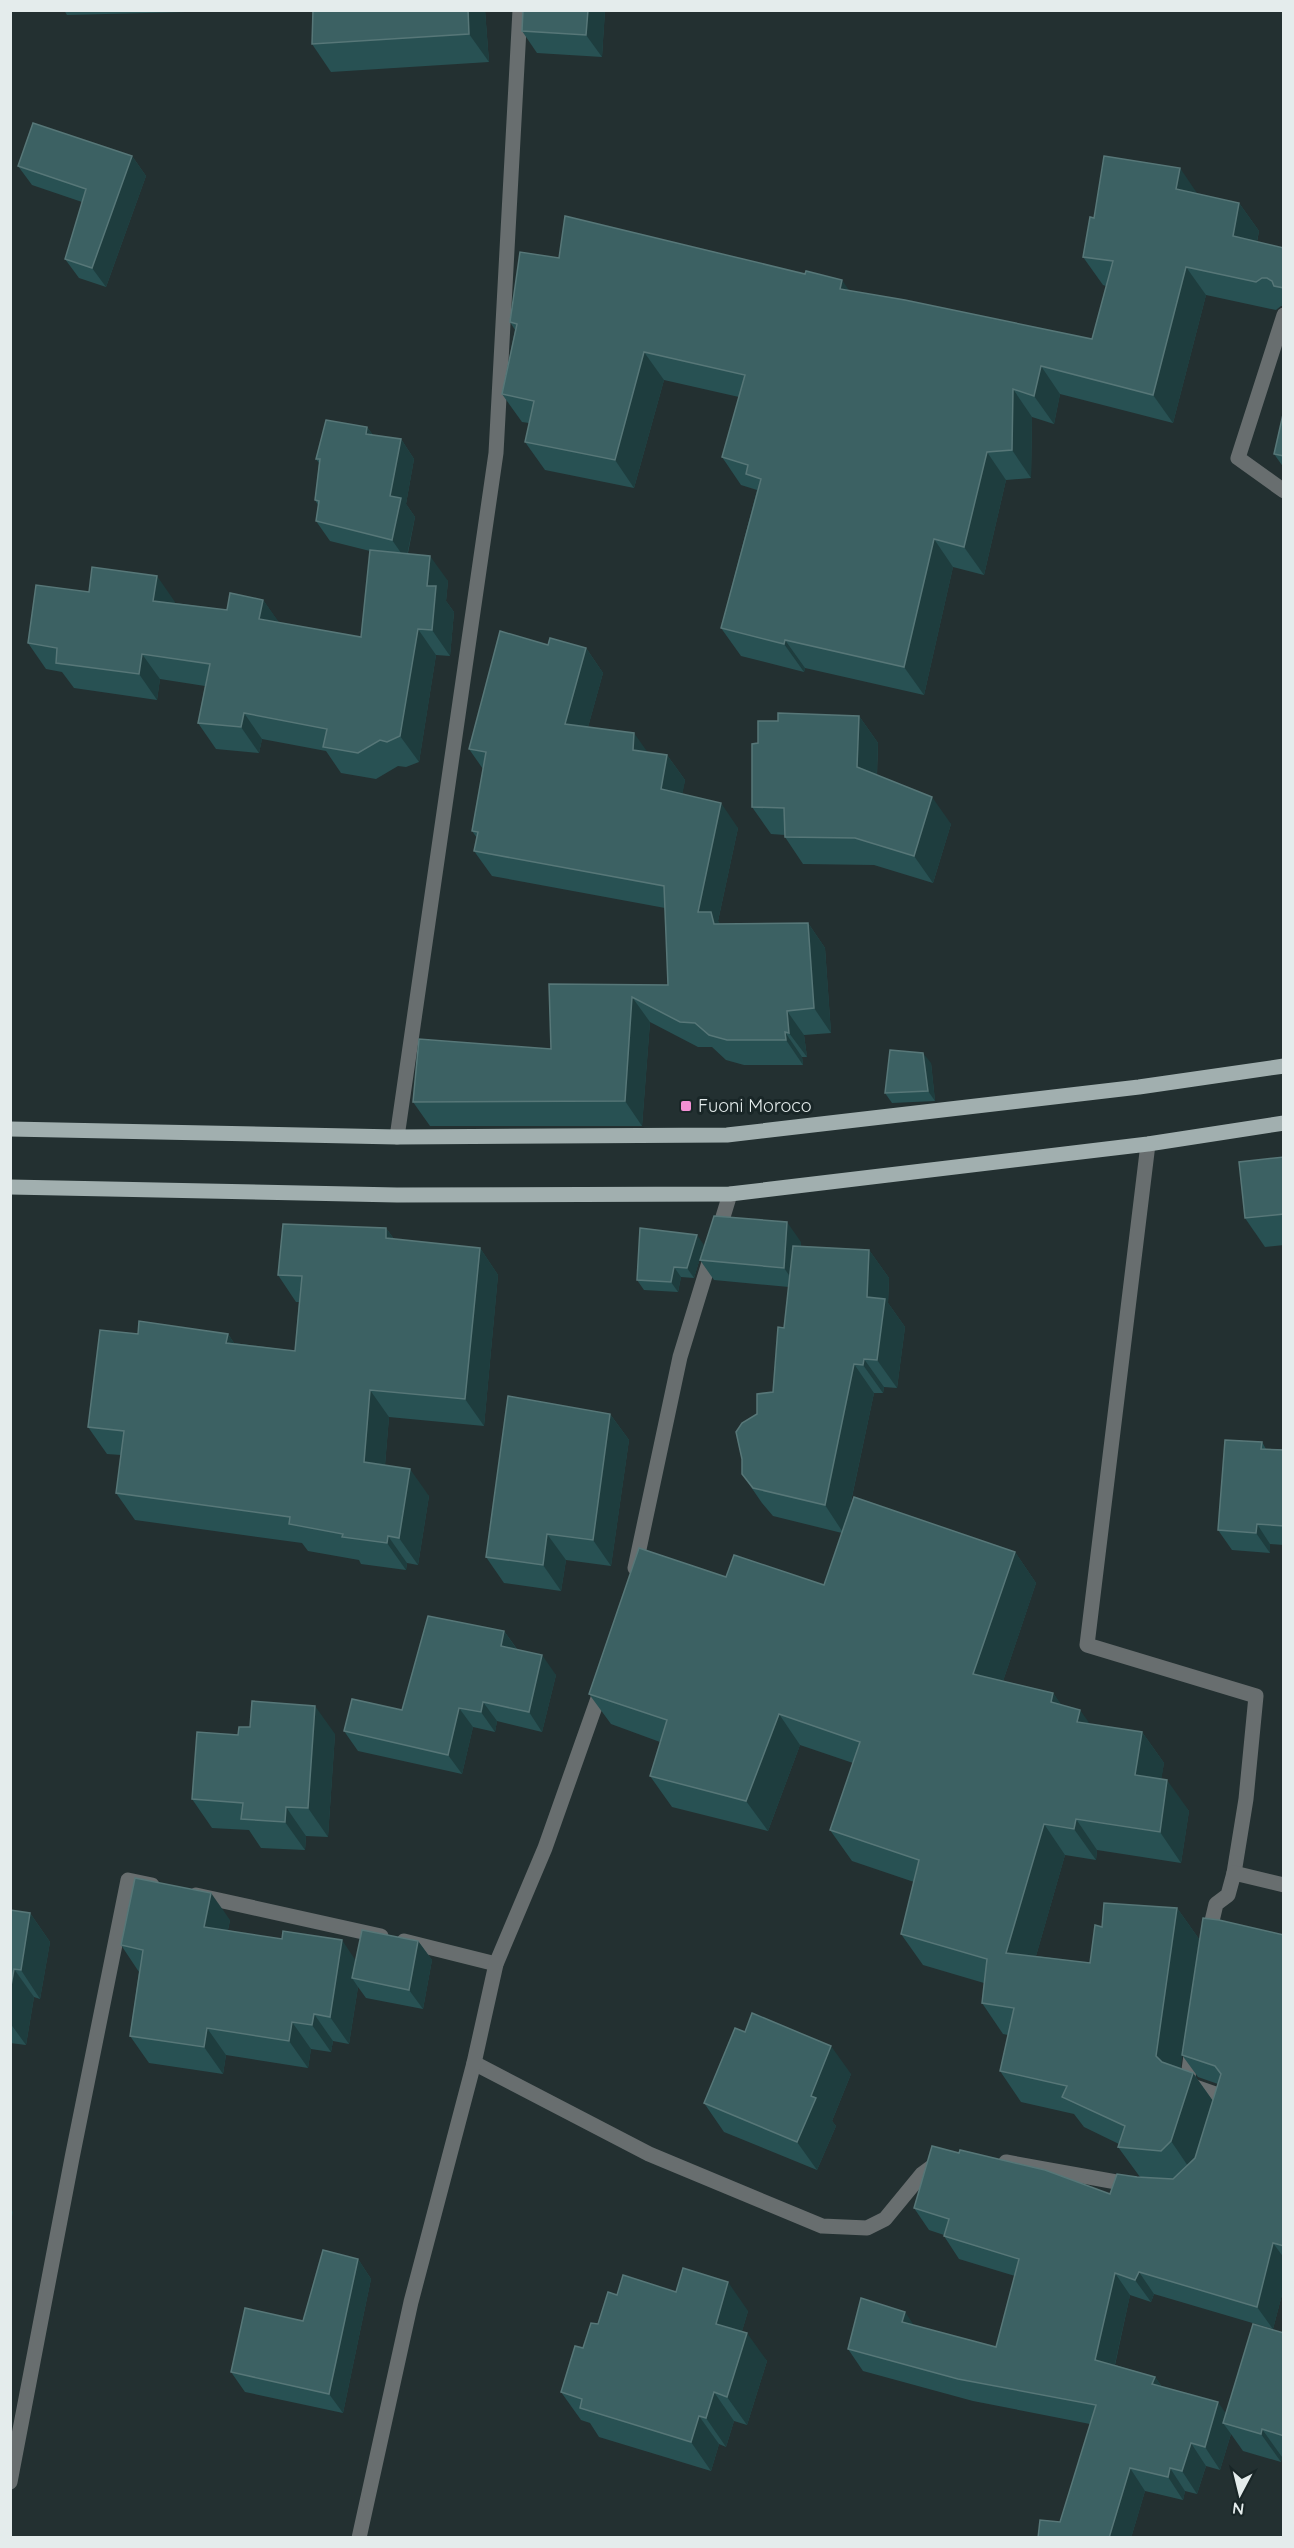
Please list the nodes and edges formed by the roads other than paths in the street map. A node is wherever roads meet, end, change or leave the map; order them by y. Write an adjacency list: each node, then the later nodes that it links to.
1 (520, 10): 7 (street)
2 (1284, 315): 3 (street)
3 (1284, 491)
4 (1284, 1066): 7 (main road)
5 (1284, 1124): 8 (main road)
6 (10, 1129): 7 (main road)
7 (397, 1137)
8 (1148, 1144): 10 (main road); 13 (street)
9 (10, 1187): 10 (main road)
10 (730, 1194): 11 (street)
11 (632, 1580)
12 (606, 1672): 18 (street)
13 (1234, 1874): 14 (street); 17 (street)
14 (1284, 1884)
15 (162, 1887): 25 (street)
16 (185, 1892): 18 (street)
17 (1206, 1952)
18 (496, 1964): 20 (street)
19 (1195, 2029): 21 (street)
20 (474, 2063): 22 (street); 26 (street)
21 (1219, 2121)
22 (958, 2156)
23 (989, 2159): 24 (street)
24 (1147, 2188)
25 (10, 2482)
26 (359, 2538)

